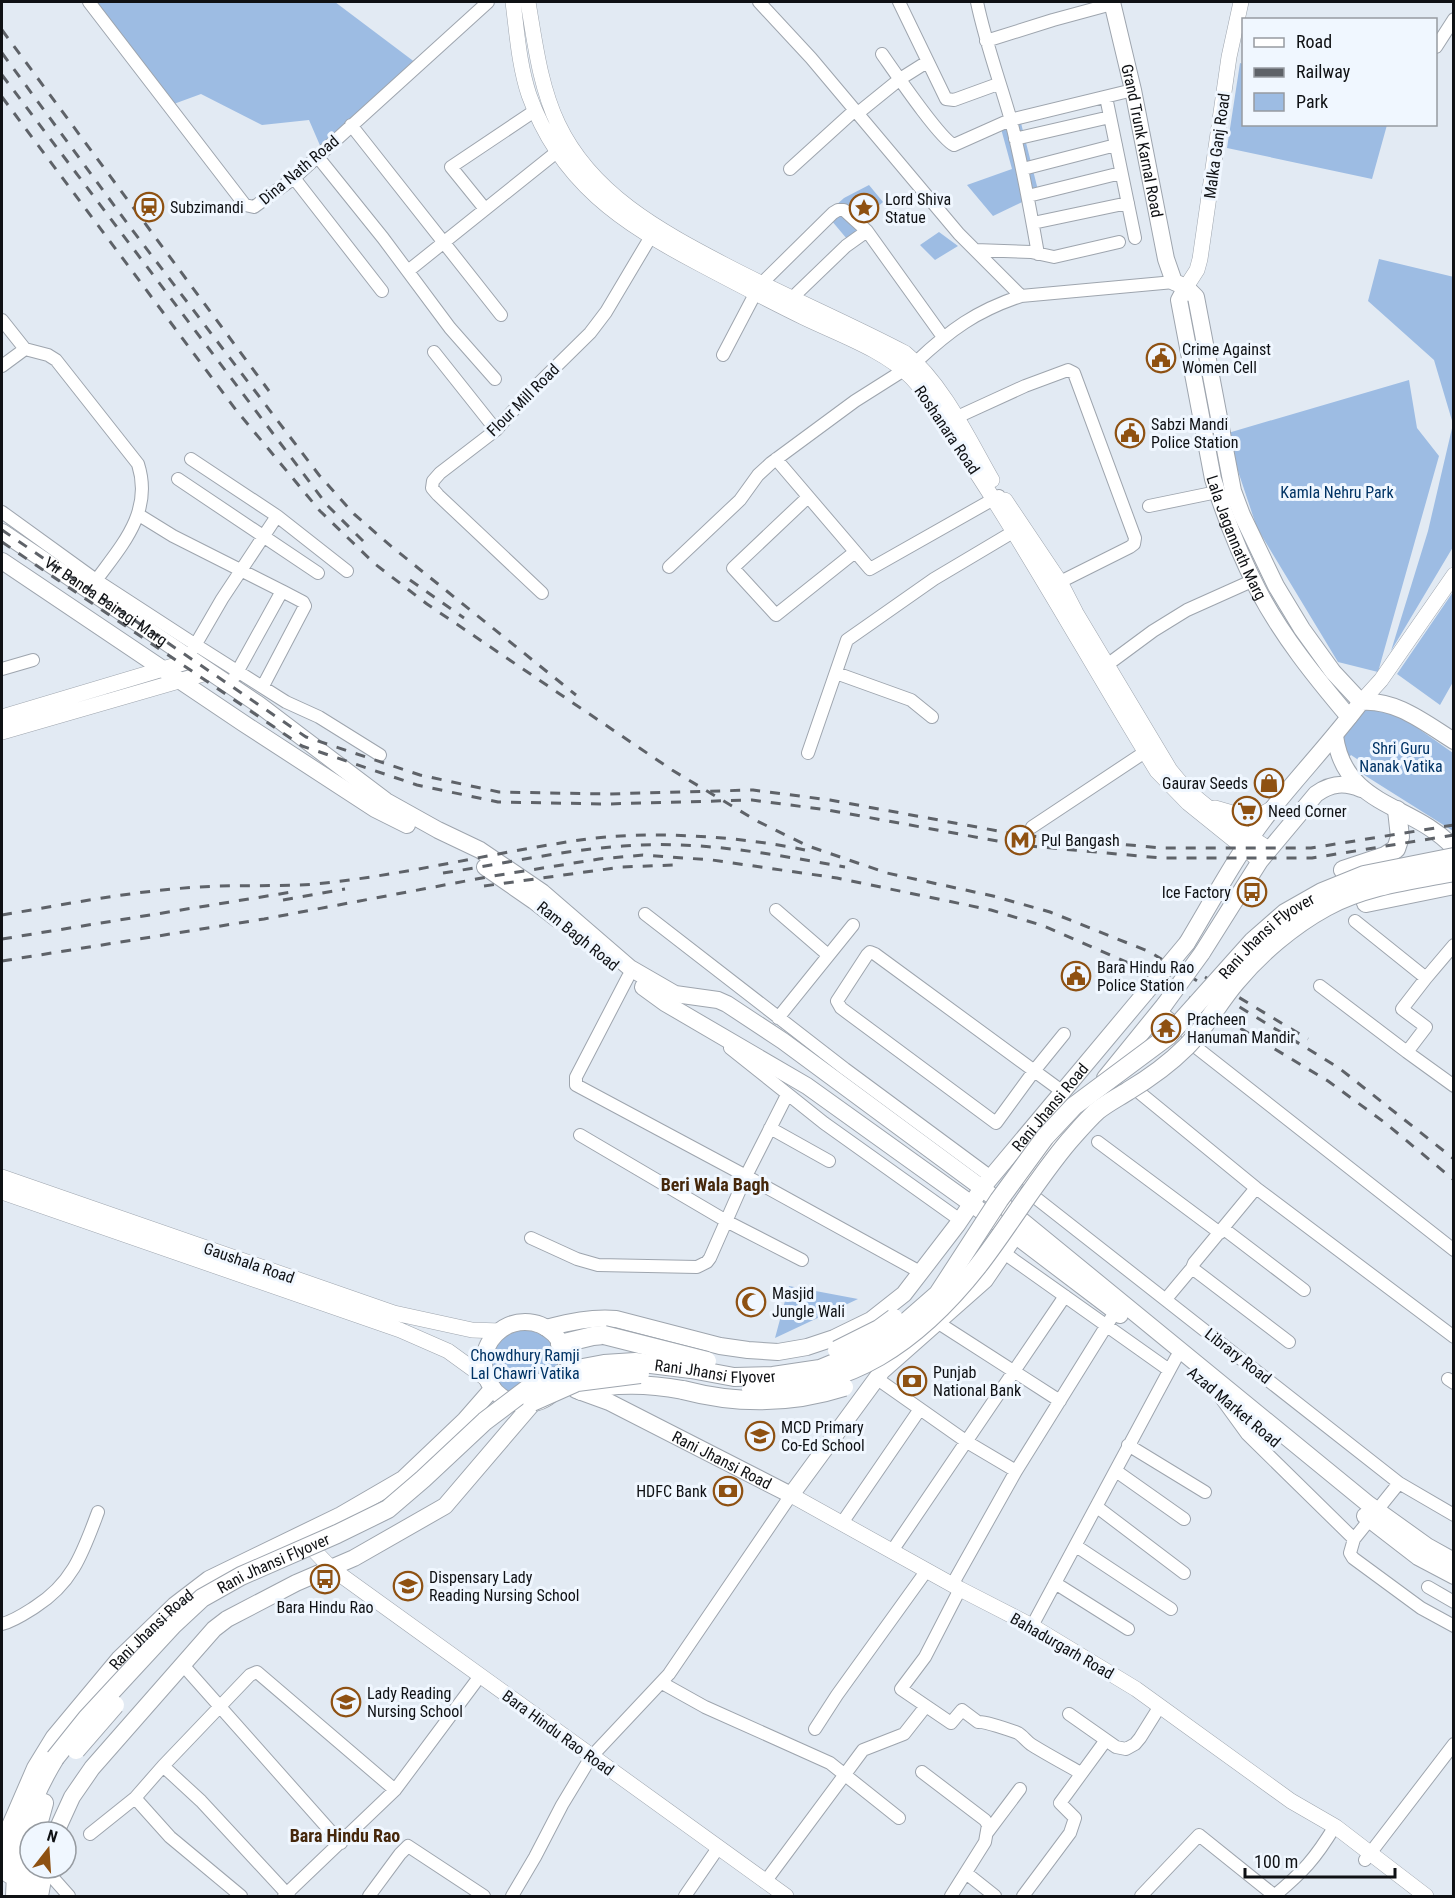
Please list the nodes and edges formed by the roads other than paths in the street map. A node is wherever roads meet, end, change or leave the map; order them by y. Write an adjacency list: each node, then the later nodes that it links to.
1 (88, 2): 32 (street, Dina Nath Road)
2 (488, 2): 24 (street, Dina Nath Road)
3 (513, 2): 20 (street, Roshanara Road)
4 (528, 2): 46 (street, Roshanara Road)
5 (759, 2): 21 (street)
6 (899, 2): 15 (street)
7 (977, 2): 12 (street)
8 (1241, 2): 10 (street, Malka Ganj Road)
9 (1112, 3): 12 (street); 18 (main road, Grand Trunk Karnal Road)
10 (1240, 19): 45 (street, Malka Ganj Road)
11 (1454, 19): 13 (street)
12 (986, 41): 17 (street)
13 (1437, 45)
14 (882, 54): 16 (street)
15 (927, 62): 16 (street); 17 (street)
16 (900, 79): 21 (street); 23 (street)
17 (998, 84): 23 (street)
18 (1132, 90): 19 (street); 45 (main road, Grand Trunk Karnal Road)
19 (1106, 97): 22 (street); 23 (street)
20 (536, 110): 27 (street, Roshanara Road); 35 (street)
21 (856, 112): 29 (street); 42 (street)
22 (1110, 117): 25 (street); 26 (street)
23 (1010, 120): 25 (street)
24 (351, 125): 28 (street, Dina Nath Road); 40 (street)
25 (1015, 139): 30 (street)
26 (1116, 145): 30 (street); 31 (street)
27 (558, 151): 35 (street); 38 (street, Roshanara Road)
28 (317, 156): 32 (street, Dina Nath Road); 44 (street)
29 (790, 168)
30 (1023, 169): 33 (street)
31 (1121, 173): 33 (street); 34 (street)
32 (294, 178): 47 (street)
33 (1028, 196): 36 (street)
34 (1128, 203): 36 (street); 39 (street)
35 (485, 209): 40 (street)
36 (1033, 223): 43 (street)
37 (867, 231): 46 (street); 49 (street); 52 (street)
38 (650, 238): 46 (street, Roshanara Road); 60 (street, Flour Mill Road)
39 (1135, 238)
40 (444, 242): 44 (street); 50 (street)
41 (1119, 242): 43 (street)
42 (975, 250): 43 (street); 48 (street)
43 (1038, 254)
44 (408, 271): 58 (street)
45 (1180, 284): 48 (street); 66 (main road, Lala Jagannath Marg)
46 (758, 289): 49 (street, Roshanara Road); 55 (street); 57 (street, Roshanara Road)
47 (382, 291)
48 (1021, 296): 52 (street)
49 (792, 298): 57 (street, Roshanara Road)
50 (501, 315)
51 (2, 320): 53 (street)
52 (943, 337): 57 (street)
53 (25, 349): 56 (street); 69 (street)
54 (434, 352): 60 (street)
55 (723, 355)
56 (2, 366)
57 (910, 366): 59 (street, Roshanara Road); 62 (street); 65 (street, Roshanara Road)
58 (495, 379)
59 (956, 418): 65 (street, Roshanara Road); 82 (street)
60 (496, 430): 85 (street, Flour Mill Road)
61 (191, 459): 70 (street)
62 (776, 459): 64 (street); 76 (street)
63 (178, 479): 73 (street)
64 (808, 497): 74 (street); 74 (street)
65 (997, 497): 72 (street, Roshanara Road); 74 (street); 82 (street, Roshanara Road)
66 (1225, 498): 67 (street); 81 (main road, Lala Jagannath Marg); 98 (main road, Lala Jagannath Marg)
67 (1149, 506)
68 (2, 513): 83 (street)
69 (139, 514): 77 (street); 83 (street)
70 (277, 516): 73 (street); 78 (street)
71 (2, 532): 83 (main road, Vir Banda Bairagi Marg)
72 (1013, 532): 93 (street); 106 (street, Roshanara Road)
73 (263, 536): 77 (street); 79 (street)
74 (855, 552)
75 (2, 561): 90 (main road, Vir Banda Bairagi Marg)
76 (669, 567)
77 (241, 571): 84 (street); 86 (street)
78 (347, 571)
79 (318, 573)
80 (1454, 576): 95 (street)
81 (1254, 580): 88 (street); 102 (main road, Lala Jagannath Marg)
82 (1060, 582): 88 (street, Roshanara Road)
83 (92, 585): 86 (main road, Vir Banda Bairagi Marg)
84 (282, 591): 91 (street); 97 (street)
85 (542, 593)
86 (192, 654): 90 (street); 91 (street); 92 (main road, Vir Banda Bairagi Marg)
87 (33, 660): 89 (street)
88 (1107, 665): 110 (street, Roshanara Road)
89 (2, 669)
90 (162, 669): 94 (main road, Vir Banda Bairagi Marg); 100 (street)
91 (238, 670): 96 (street); 97 (street)
92 (210, 672): 94 (street); 96 (main road, Ram Bagh Road)
93 (836, 673): 101 (street); 107 (street)
94 (179, 680): 103 (street); 126 (main road, Ram Bagh Road)
95 (1381, 680): 98 (street); 99 (street)
96 (230, 685): 129 (main road, Ram Bagh Road)
97 (263, 686): 108 (street)
98 (1361, 702): 99 (main road); 102 (main road, Rani Jhansi Road)
99 (1384, 702): 105 (main road)
100 (2, 717)
101 (932, 717)
102 (1349, 717): 104 (main road, Rani Jhansi Road)
103 (2, 732)
104 (1335, 736): 109 (main road); 111 (main road, Rani Jhansi Road)
105 (1454, 741)
106 (1145, 752): 113 (street); 114 (street, Roshanara Road)
107 (808, 753)
108 (380, 755)
109 (1361, 789): 112 (main road); 116 (main road, Rani Jhansi Road)
110 (1209, 807): 111 (street); 114 (street, Roshanara Road)
111 (1273, 808): 114 (main road, Rani Jhansi Road)
112 (1397, 810): 115 (main road); 130 (main road)
113 (1032, 827)
114 (1247, 843): 116 (street, Roshanara Road); 140 (main road, Rani Jhansi Road, bridge)
115 (1454, 848)
116 (1265, 855): 131 (main road, Rani Jhansi Road, bridge)
117 (1454, 857): 130 (main road, Rani Jhansi Flyover, bridge)
118 (1454, 872): 130 (main road, Rani Jhansi Flyover, bridge)
119 (1454, 885): 130 (main road)
120 (776, 910): 125 (street)
121 (645, 914): 133 (street)
122 (1355, 921): 127 (street)
123 (853, 925): 125 (street)
124 (1454, 945): 127 (street)
125 (828, 955): 133 (street)
126 (628, 977): 129 (main road, Ram Bagh Road); 147 (street)
127 (1426, 978): 136 (street)
128 (1320, 986): 136 (street)
129 (670, 998): 132 (main road, Ram Bagh Road); 135 (main road, Ram Bagh Road)
130 (1210, 1001): 165 (main road, Rani Jhansi Flyover, bridge)
131 (1163, 1008): 151 (main road, Rani Jhansi Road); 159 (street)
132 (691, 1018): 137 (main road, Ram Bagh Road); 142 (street)
133 (778, 1018): 149 (street)
134 (1064, 1034): 138 (street)
135 (783, 1041): 137 (main road); 149 (main road, Ram Bagh Road)
136 (1407, 1052): 139 (street)
137 (766, 1061): 153 (main road, Ram Bagh Road)
138 (1034, 1071): 138 (street); 140 (street)
139 (1454, 1086)
140 (1062, 1092): 149 (main road, Rani Jhansi Road)
141 (1140, 1093): 150 (street)
142 (787, 1095): 143 (street); 154 (street)
143 (770, 1128): 146 (street); 147 (street)
144 (580, 1136): 155 (street)
145 (1098, 1142): 157 (street)
146 (829, 1161)
147 (747, 1176): 155 (street); 163 (street)
148 (2, 1177): 172 (street, Gaushala Road)
149 (986, 1182): 153 (main road, Rani Jhansi Road); 156 (main road, Ram Bagh Road)
150 (1256, 1188): 157 (street); 173 (street)
151 (1027, 1191): 156 (main road, Rani Jhansi Road); 167 (street, Library Road)
152 (2, 1192): 179 (street)
153 (970, 1203): 154 (main road, Rani Jhansi Road); 156 (main road, Ram Bagh Road)
154 (960, 1220): 163 (main road, Rani Jhansi Road)
155 (728, 1222): 158 (street); 161 (street)
156 (1019, 1229): 160 (main road, Rani Jhansi Road); 168 (main road, Azad Market Road); 195 (main road, Azad Market Road)
157 (1222, 1231): 162 (street); 164 (street)
158 (531, 1238)
159 (1454, 1250)
160 (1004, 1252): 166 (street); 170 (main road, Rani Jhansi Road)
161 (802, 1260)
162 (1192, 1269): 167 (street); 174 (street)
163 (920, 1272): 169 (main road, Rani Jhansi Road)
164 (1304, 1290)
165 (947, 1293): 175 (main road, bridge); 180 (main road, bridge); 228 (main road, Rani Jhansi Flyover, bridge)
166 (1065, 1296): 168 (street); 177 (street)
167 (1166, 1299): 190 (street, Library Road)
168 (1111, 1319): 176 (main road, Azad Market Road); 183 (street)
169 (871, 1320): 171 (main road, Rani Jhansi Road); 178 (main road)
170 (937, 1322): 177 (street); 178 (main road, Rani Jhansi Road)
171 (546, 1328): 172 (main road); 175 (main road)
172 (500, 1331): 179 (main road)
173 (1454, 1337)
174 (1289, 1342)
175 (560, 1344): 181 (main road)
176 (1172, 1364): 182 (main road, Azad Market Road); 187 (street)
177 (1012, 1372): 183 (street); 186 (street)
178 (879, 1375): 185 (street); 192 (main road, Rani Jhansi Road)
179 (490, 1384): 184 (main road); 199 (main road, Rani Jhansi Road)
180 (581, 1391): 181 (main road, Rani Jhansi Road); 192 (main road, Rani Jhansi Road)
181 (553, 1392): 184 (main road)
182 (1218, 1394): 195 (main road, Azad Market Road); 200 (street)
183 (1060, 1401): 188 (street)
184 (533, 1403): 204 (main road)
185 (920, 1409): 186 (street); 198 (street)
186 (967, 1442): 188 (street); 202 (street)
187 (1128, 1445): 189 (street); 191 (street)
188 (1016, 1471): 209 (street)
189 (1116, 1471): 193 (street); 197 (street)
190 (1399, 1483): 195 (street); 196 (street, Library Road)
191 (1205, 1492)
192 (791, 1495): 198 (street, Bahadurgarh Road); 219 (street)
193 (1097, 1507): 201 (street); 206 (street)
194 (98, 1512): 213 (street)
195 (1373, 1515): 200 (street); 203 (main road, Azad Market Road); 207 (main road, Azad Market Road)
196 (1454, 1515)
197 (1184, 1519)
198 (842, 1523): 202 (street, Bahadurgarh Road)
199 (299, 1536): 204 (street, Bara Hindu Rao Road); 242 (main road, Rani Jhansi Road)
200 (1354, 1539): 215 (street)
201 (1076, 1546): 208 (street); 212 (street)
202 (892, 1551): 205 (street, Bahadurgarh Road)
203 (1454, 1561)
204 (331, 1568): 217 (main road); 218 (street, Bara Hindu Rao Road)
205 (927, 1570): 209 (street, Bahadurgarh Road); 224 (street)
206 (1184, 1573)
207 (1454, 1576)
208 (1055, 1583): 214 (street); 216 (street)
209 (956, 1587): 214 (street, Bahadurgarh Road); 220 (street)
210 (1428, 1587): 211 (street)
211 (1454, 1602)
212 (1171, 1609)
213 (2, 1624)
214 (1032, 1626): 221 (street, Bahadurgarh Road)
215 (1454, 1626)
216 (1128, 1629)
217 (182, 1664): 222 (street); 238 (main road)
218 (480, 1676): 227 (street, Bara Hindu Rao Road); 234 (street)
219 (662, 1683): 227 (street); 232 (street)
220 (926, 1706): 231 (street); 232 (street)
221 (1160, 1706): 225 (street); 239 (street, Bahadurgarh Road)
222 (220, 1708): 229 (street); 234 (street); 243 (street)
223 (1069, 1714): 225 (street)
224 (815, 1729)
225 (1106, 1740): 231 (street)
226 (1454, 1744): 245 (street)
227 (591, 1757): 244 (street, Bara Hindu Rao Road); 260 (street)
228 (59, 1761): 237 (main road, Rani Jhansi Flyover); 252 (main road, Rani Jhansi Flyover)
229 (163, 1766): 235 (street); 257 (street)
230 (922, 1772): 240 (street)
231 (1082, 1773): 265 (street)
232 (845, 1774): 236 (street); 250 (street)
233 (1020, 1789): 240 (street)
234 (394, 1790): 243 (street)
235 (135, 1798): 241 (street); 256 (street)
236 (899, 1818)
237 (39, 1820)
238 (61, 1820)
239 (1333, 1829): 245 (street, Bahadurgarh Road); 267 (street)
240 (987, 1833): 246 (street)
241 (90, 1834)
242 (5, 1835): 251 (main road, Rani Jhansi Road)
243 (340, 1843): 257 (street)
244 (718, 1848): 250 (street, Bara Hindu Rao Road); 261 (street)
245 (1368, 1856): 268 (street, Bahadurgarh Road); 269 (street, Bahadurgarh Road)
246 (966, 1873): 263 (street); 264 (street)
247 (31, 1880): 253 (main road)
248 (43, 1880): 254 (main road)
249 (55, 1880): 255 (street)
250 (765, 1882): 262 (street, Bara Hindu Rao Road)
251 (9, 1896)
252 (15, 1896)
253 (30, 1896)
254 (40, 1896)
255 (69, 1896)
256 (241, 1896)
257 (287, 1896)
258 (369, 1896): 259 (street)
259 (484, 1896)
260 (512, 1896)
261 (685, 1896)
262 (786, 1896)
263 (951, 1896)
264 (995, 1896)
265 (1023, 1896)
266 (1141, 1896): 267 (street)
267 (1275, 1896)
268 (1413, 1896)
269 (1426, 1896)

